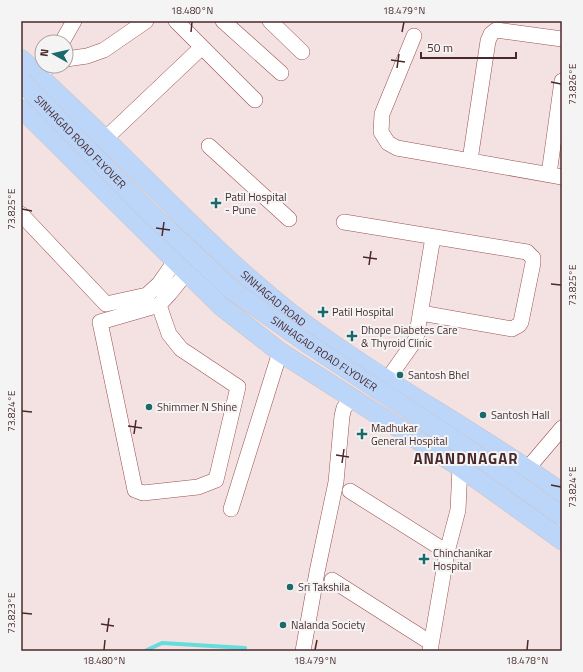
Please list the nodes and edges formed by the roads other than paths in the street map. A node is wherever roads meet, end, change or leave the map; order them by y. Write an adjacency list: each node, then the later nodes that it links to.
1 (74, 21): 6 (street)
2 (146, 21): 11 (street)
3 (176, 21): 9 (street)
4 (223, 21): 14 (street)
5 (270, 21): 10 (street)
6 (67, 34)
7 (414, 36): 25 (street)
8 (562, 39): 25 (street)
9 (202, 47): 21 (street); 23 (street)
10 (302, 52)
11 (74, 58)
12 (21, 59): 13 (main road, SINHAGAD ROAD)
13 (34, 66)
14 (281, 73)
15 (42, 74): 20 (street)
16 (47, 74): 23 (main road, SINHAGAD ROAD)
17 (21, 81): 45 (main road, SINHAGAD ROAD FLYOVER, bridge)
18 (562, 81): 26 (street)
19 (21, 96): 46 (main road, SINHAGAD ROAD FLYOVER)
20 (21, 100)
21 (255, 100)
22 (21, 108): 31 (main road)
23 (105, 139): 35 (main road, SINHAGAD ROAD)
24 (209, 146): 28 (street)
25 (470, 160): 26 (street)
26 (555, 175)
27 (21, 214): 31 (street)
28 (289, 219)
29 (344, 222): 30 (street)
30 (433, 237): 33 (street); 33 (street)
31 (181, 266): 32 (street); 34 (main road)
32 (159, 304): 32 (street)
33 (421, 313): 35 (street)
34 (280, 352): 36 (main road); 44 (street)
35 (387, 380): 38 (main road, SINHAGAD ROAD)
36 (352, 398): 39 (main road); 51 (street)
37 (562, 428): 40 (street)
38 (479, 438): 39 (street); 40 (main road, SINHAGAD ROAD)
39 (460, 467): 43 (main road); 48 (street)
40 (528, 468): 42 (main road, SINHAGAD ROAD); 43 (street)
41 (350, 491): 48 (street)
42 (562, 494)
43 (507, 500): 47 (main road)
44 (231, 509)
45 (562, 516)
46 (562, 525)
47 (562, 540)
48 (447, 552): 50 (street)
49 (332, 580): 50 (street)
50 (431, 647)
51 (304, 651)

